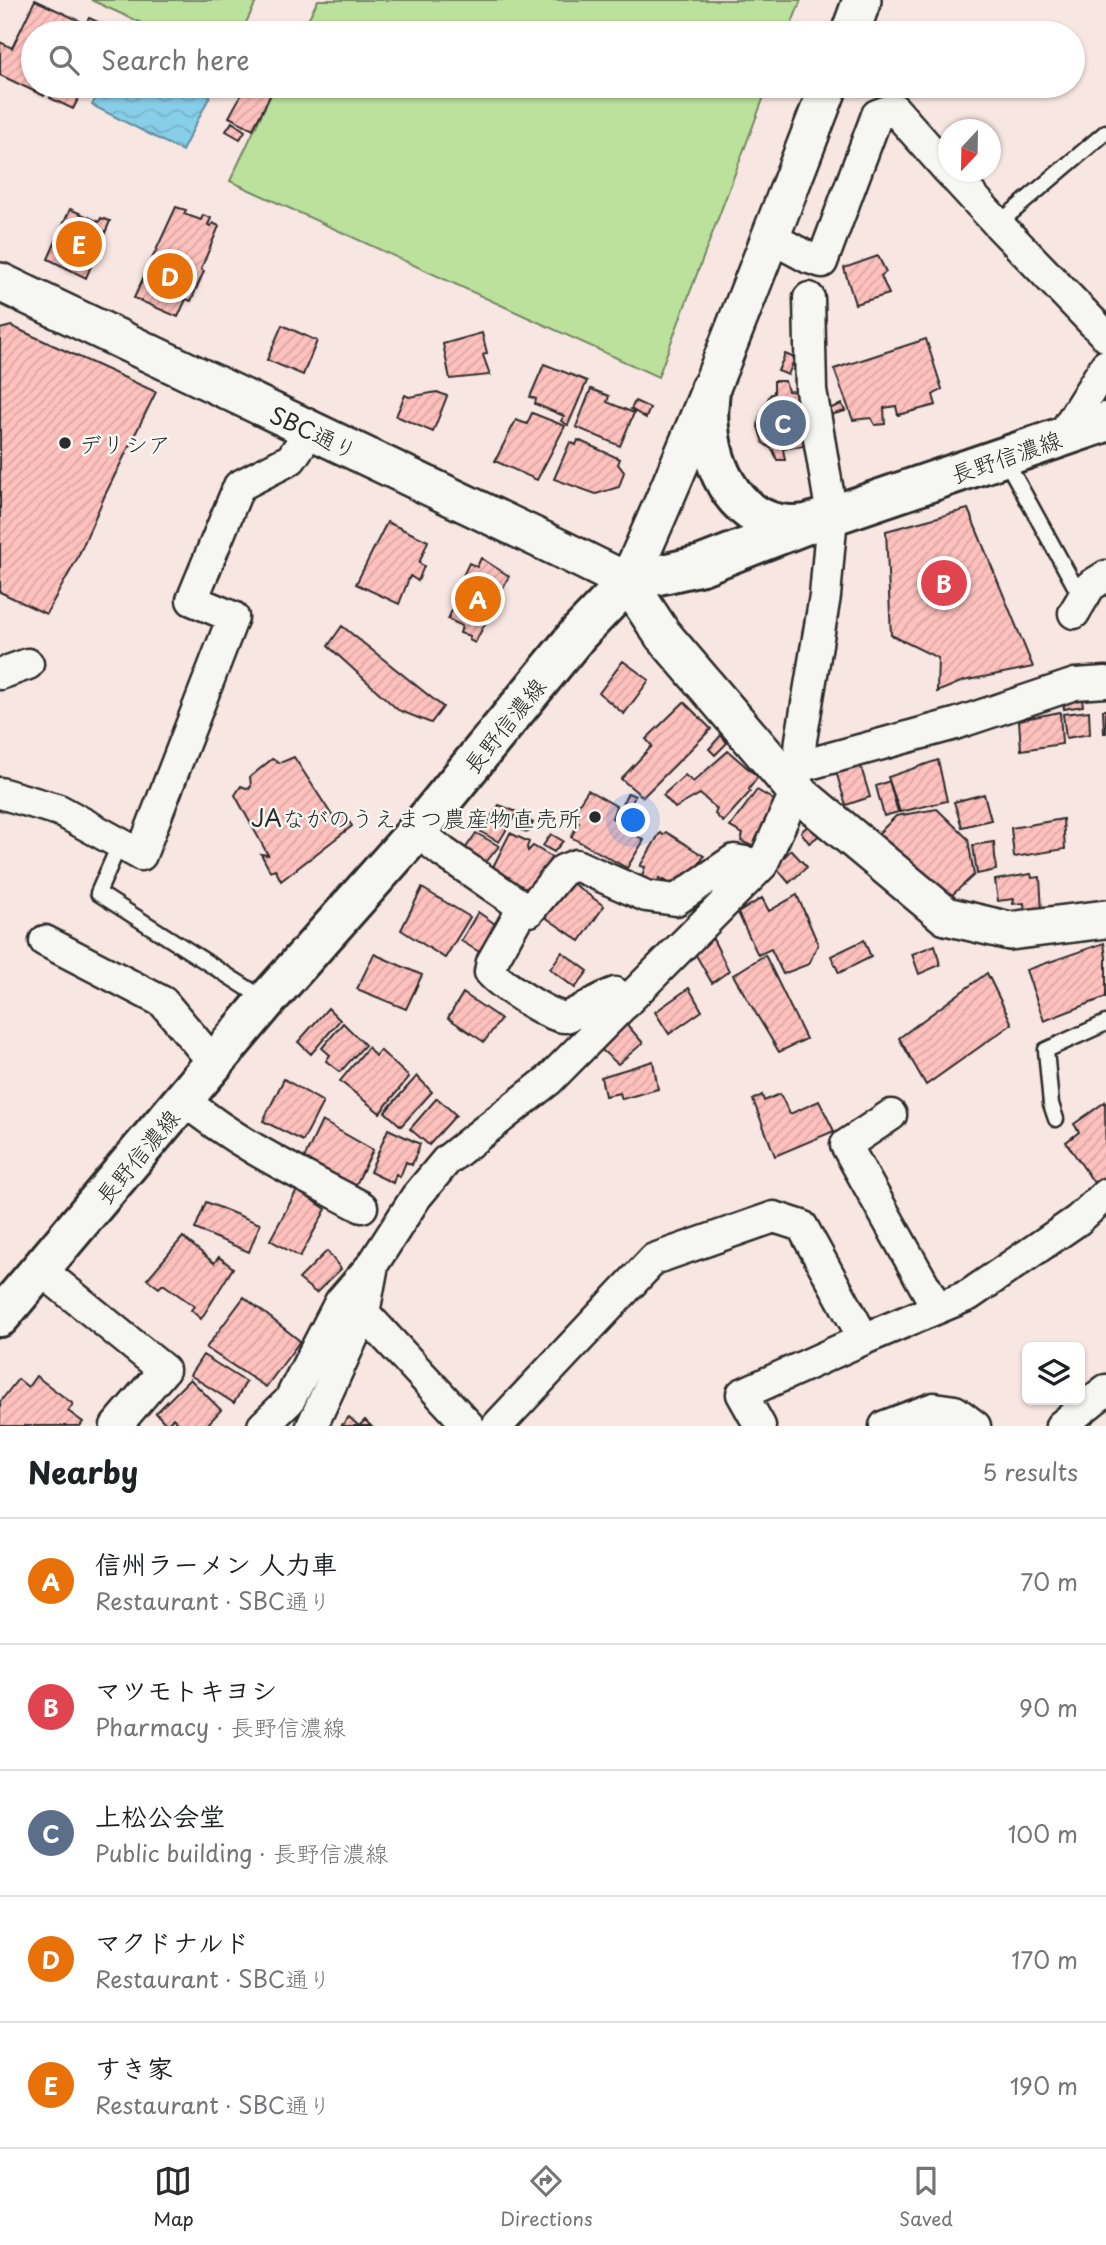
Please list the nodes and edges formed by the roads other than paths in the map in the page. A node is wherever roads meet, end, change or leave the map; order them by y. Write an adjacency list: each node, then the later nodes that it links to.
1 (862, 0): 2 (street)
2 (854, 21)
3 (824, 98): 8 (street)
4 (1106, 132): 7 (lane)
5 (938, 159): 8 (street)
6 (959, 182): 7 (street)
7 (998, 225): 11 (street)
8 (770, 237): 13 (street)
9 (0, 282): 15 (street, SBC通り)
10 (809, 298): 18 (street)
11 (1106, 336)
12 (1106, 366): 16 (street)
13 (710, 389): 18 (main road); 20 (street)
14 (1106, 422): 16 (main road, 長野信濃線)
15 (310, 431): 20 (street, SBC通り); 28 (street)
16 (1062, 436): 17 (main road, 長野信濃線)
17 (1003, 456): 18 (main road, 長野信濃線); 21 (lane)
18 (819, 520): 20 (main road, 長野信濃線); 25 (street)
19 (1106, 576): 21 (street)
20 (628, 582): 25 (street); 27 (main road, 長野信濃線)
21 (1078, 606)
22 (28, 664): 23 (street)
23 (0, 674)
24 (1106, 682): 25 (street)
25 (797, 779): 29 (street); 31 (street)
26 (0, 793): 28 (street)
27 (417, 831): 30 (street); 33 (main road, 長野信濃線)
28 (120, 843): 33 (lane)
29 (762, 865): 30 (street); 34 (street)
30 (523, 907): 34 (street)
31 (1106, 919)
32 (45, 941): 36 (street)
33 (267, 1000): 36 (main road, 長野信濃線)
34 (625, 1003): 42 (street)
35 (1106, 1023): 39 (lane)
36 (214, 1063): 37 (main road, 長野信濃線)
37 (184, 1100): 41 (street); 43 (main road, 長野信濃線)
38 (891, 1115): 44 (street)
39 (1056, 1119)
40 (1106, 1194): 44 (street)
41 (362, 1207)
42 (373, 1264): 46 (street); 50 (street)
43 (41, 1270): 45 (main road, 長野信濃線); 49 (street)
44 (937, 1308): 47 (street)
45 (2, 1310)
46 (364, 1312): 51 (street); 52 (street)
47 (864, 1339): 53 (street); 54 (street)
48 (1106, 1390): 57 (street)
49 (116, 1426)
50 (263, 1426)
51 (312, 1426)
52 (469, 1426)
53 (497, 1426)
54 (760, 1426)
55 (884, 1426): 56 (street)
56 (975, 1426)
57 (1061, 1426)

